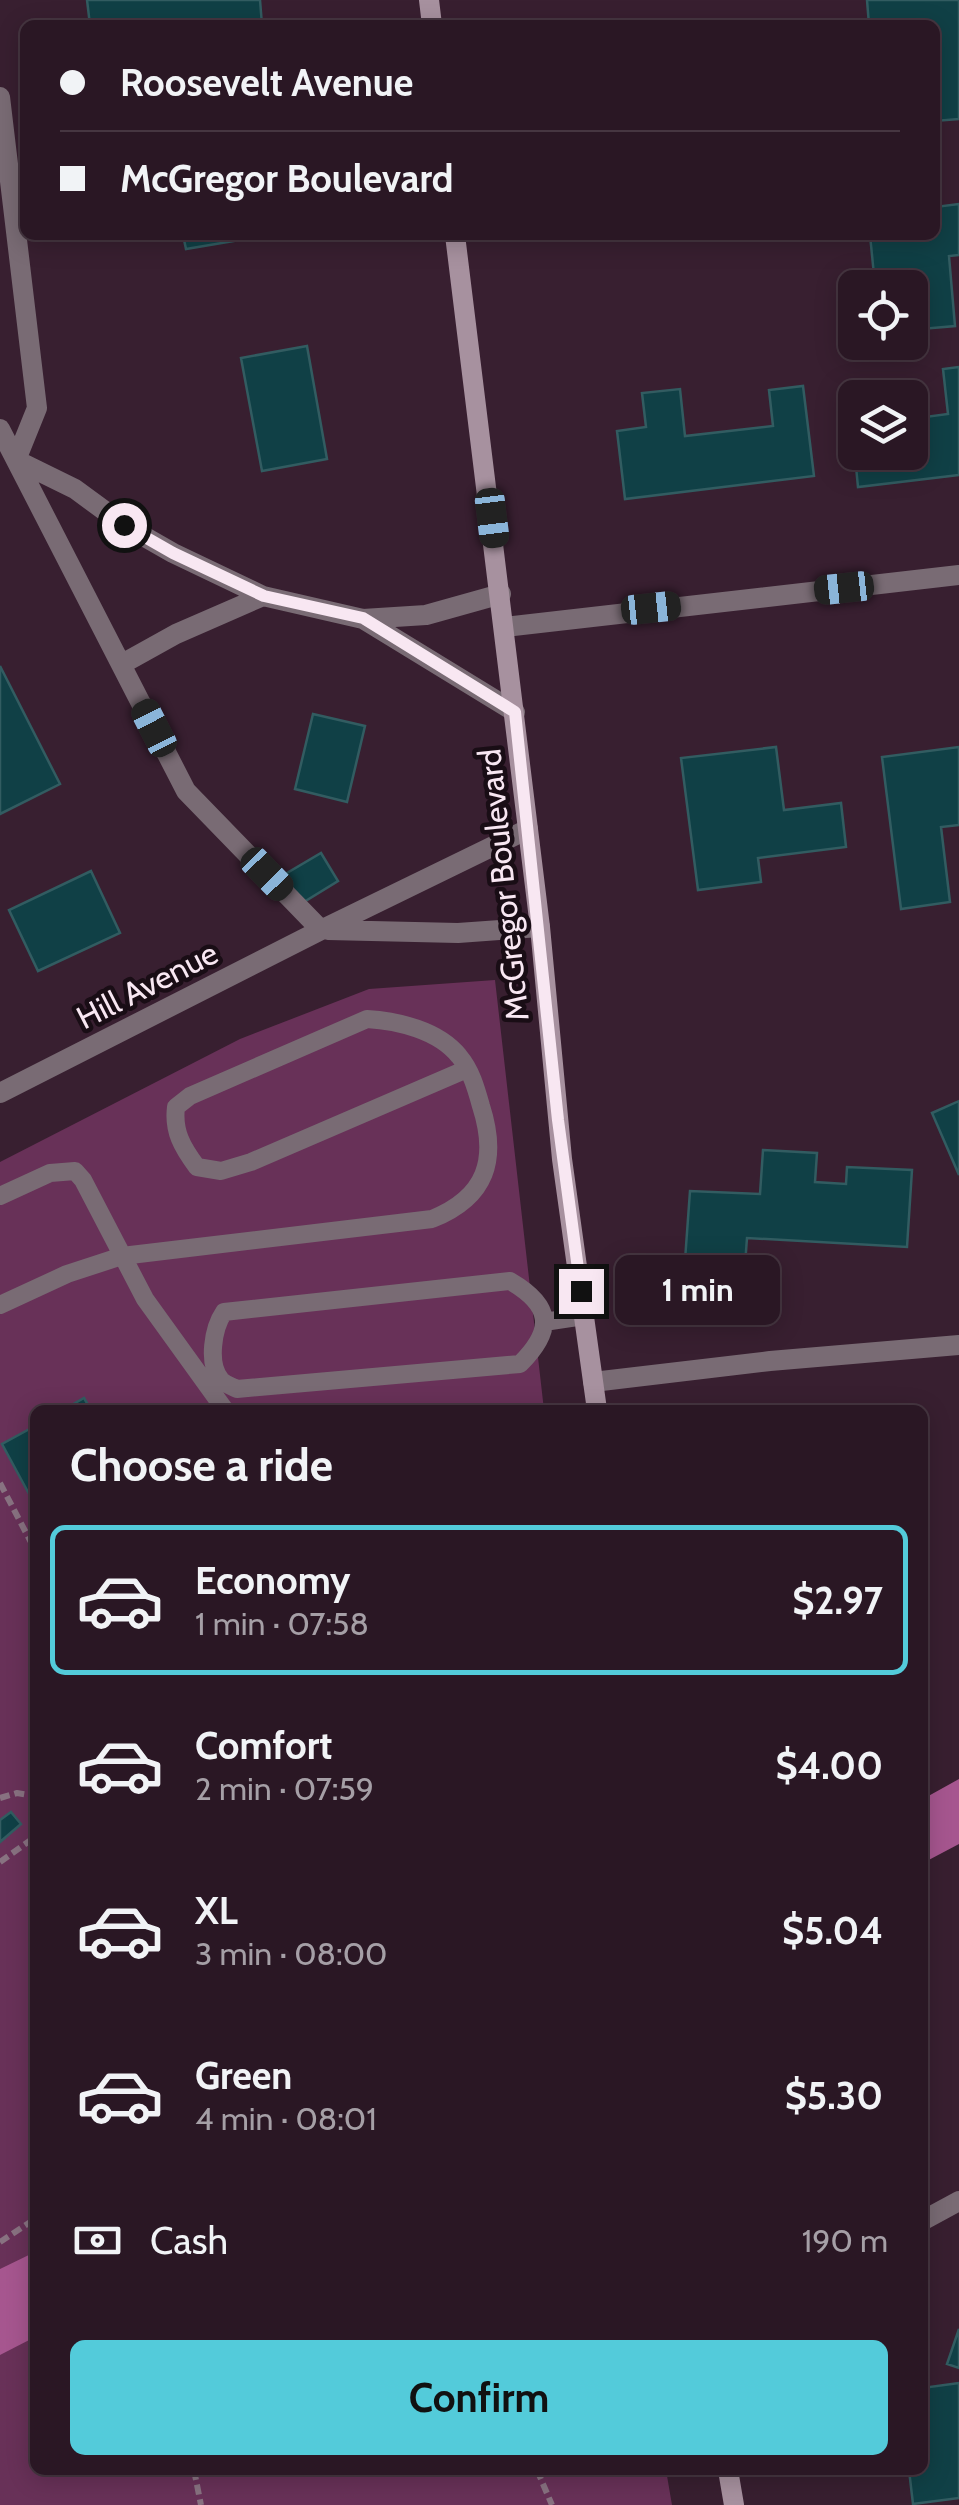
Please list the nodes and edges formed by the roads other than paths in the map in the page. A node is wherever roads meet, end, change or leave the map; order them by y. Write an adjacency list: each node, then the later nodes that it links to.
1 (0, 97): 4 (street)
2 (456, 240): 6 (main road, McGregor Boulevard)
3 (0, 430): 4 (street)
4 (16, 460): 7 (street); 10 (street)
5 (959, 575): 9 (street)
6 (501, 594): 8 (street); 9 (main road, McGregor Boulevard)
7 (264, 596): 8 (street); 10 (street)
8 (363, 618): 11 (street)
9 (505, 627): 11 (main road, McGregor Boulevard)
10 (122, 664): 14 (street)
11 (515, 712): 12 (main road, McGregor Boulevard)
12 (528, 829): 13 (main road, McGregor Boulevard); 14 (street, Hill Avenue)
13 (540, 927): 14 (street, Hill Avenue); 20 (main road, McGregor Boulevard)
14 (321, 930): 16 (street, Hill Avenue)
15 (467, 1069): 15 (lane); 18 (lane)
16 (0, 1094)
17 (0, 1196): 18 (lane)
18 (122, 1256): 19 (lane); 24 (lane)
19 (0, 1306)
20 (584, 1316): 21 (lane); 25 (main road, McGregor Boulevard)
21 (544, 1322): 23 (lane); 23 (lane)
22 (959, 1344): 25 (street)
23 (214, 1352): 24 (lane)
24 (188, 1356): 26 (lane)
25 (593, 1382): 27 (main road, McGregor Boulevard)
26 (222, 1405)
27 (596, 1405)
28 (959, 2201): 29 (street)
29 (928, 2217)
30 (729, 2475): 31 (main road)
31 (734, 2505)

